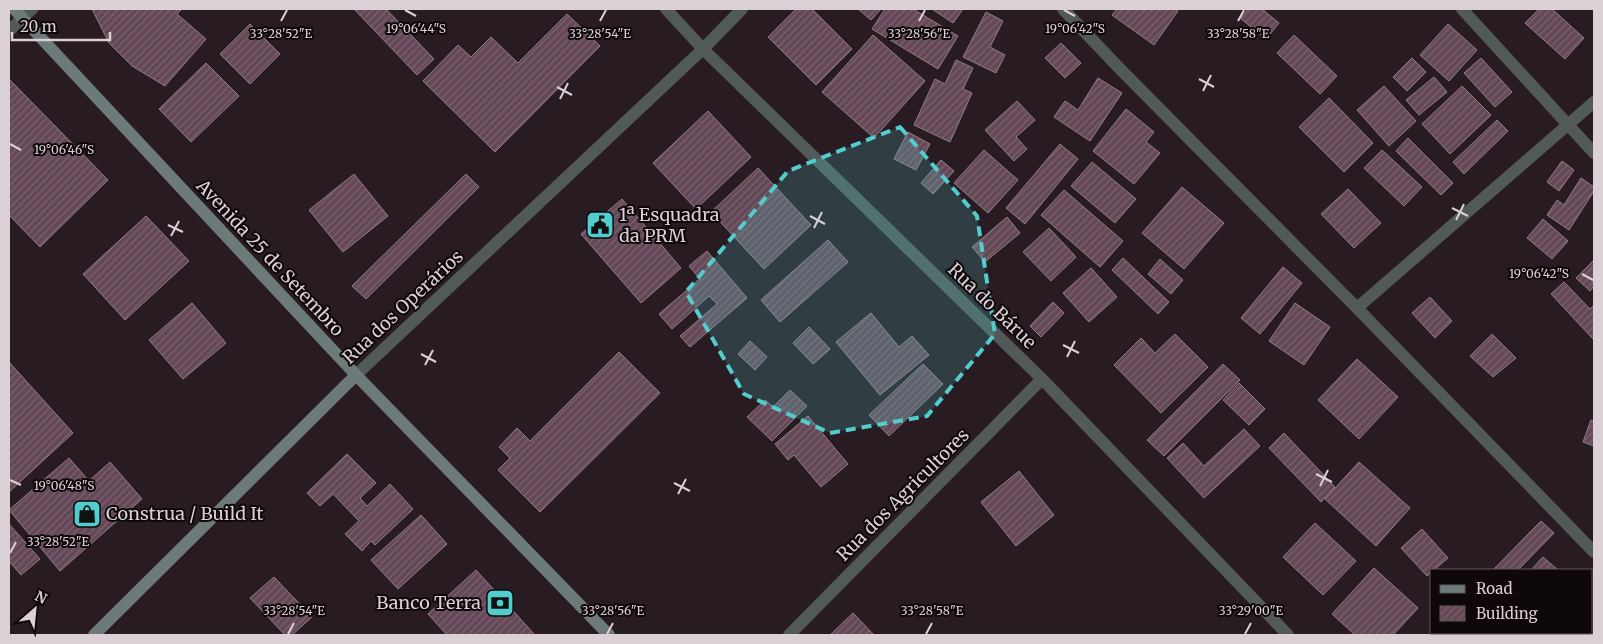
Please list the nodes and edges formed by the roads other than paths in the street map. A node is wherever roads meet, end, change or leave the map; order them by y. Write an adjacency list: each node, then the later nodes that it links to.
1 (666, 9): 7 (street, Rua do Bárue)
2 (742, 9): 7 (street, Rua dos Operários)
3 (1064, 9): 11 (street)
4 (1462, 9): 9 (street)
5 (23, 12): 6 (street); 12 (street, Avenida 25 de Setembro)
6 (9, 31)
7 (703, 49): 12 (street, Rua dos Operários); 13 (street, Rua do Bárue)
8 (1594, 102): 9 (street)
9 (1569, 125): 10 (street); 11 (street)
10 (1594, 153)
11 (1357, 308): 14 (street)
12 (356, 375): 15 (street, Rua dos Operários); 16 (street, Avenida 25 de Setembro)
13 (1042, 379): 17 (street, Rua dos Agricultores); 18 (street, Rua do Bárue)
14 (1594, 552)
15 (94, 635)
16 (608, 635)
17 (789, 635)
18 (1288, 635)

